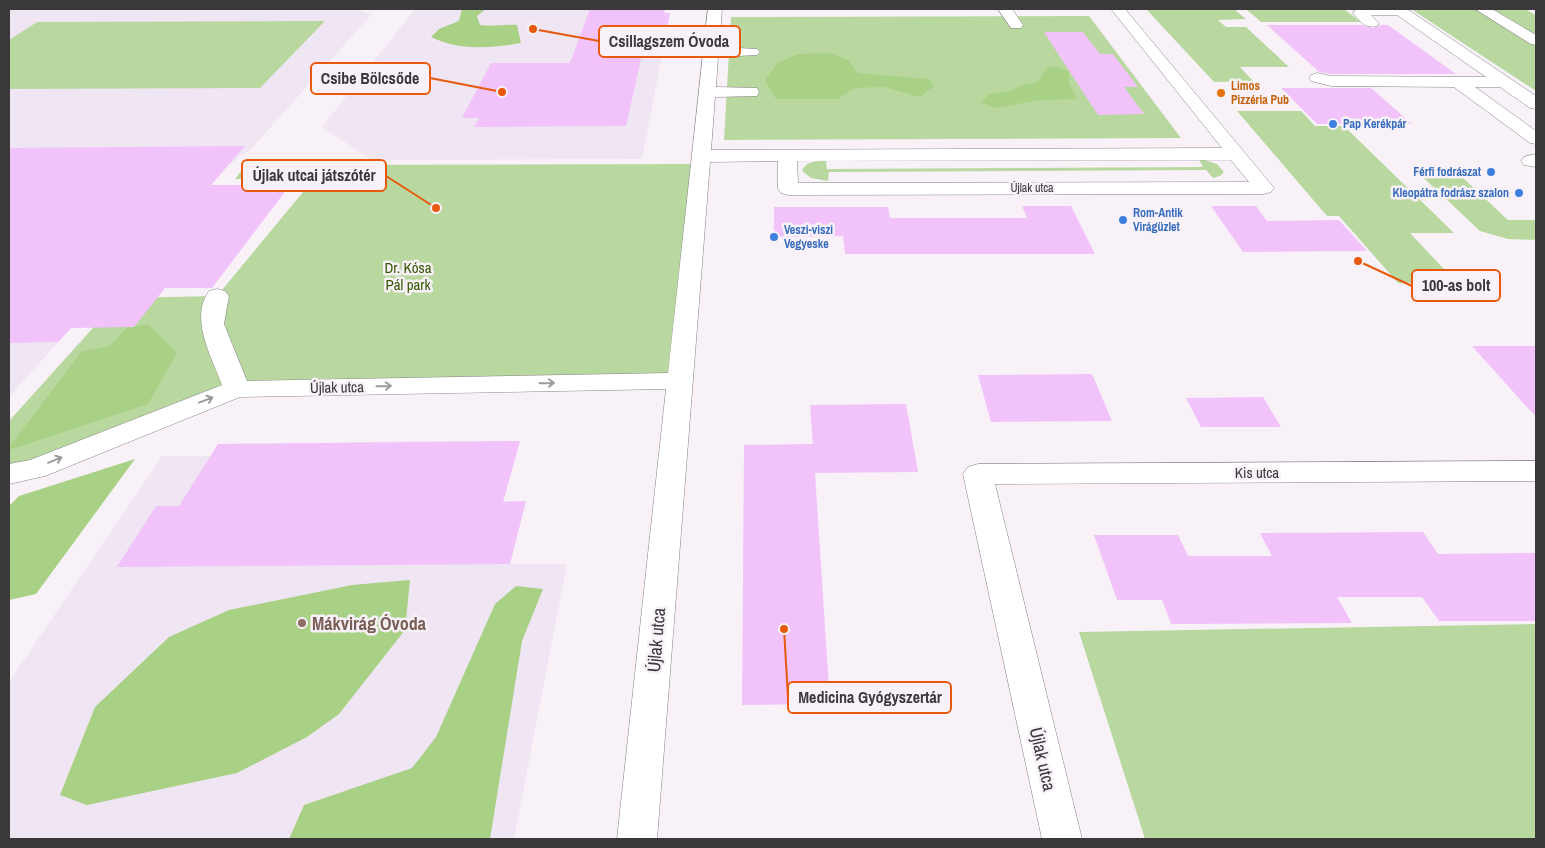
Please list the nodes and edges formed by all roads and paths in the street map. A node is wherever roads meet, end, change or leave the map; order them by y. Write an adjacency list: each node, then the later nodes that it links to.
1 (715, 9): 9 (street, Újlak utca)
2 (1005, 9): 7 (street)
3 (1118, 9): 18 (street, Újlak utca)
4 (1482, 9): 8 (street)
5 (1399, 10): 6 (street); 13 (street)
6 (1372, 23)
7 (1016, 25)
8 (1536, 41)
9 (711, 52): 10 (street); 14 (street, Újlak utca)
10 (752, 52)
11 (1317, 78): 12 (street)
12 (1458, 82): 13 (street); 17 (street)
13 (1504, 82): 16 (street)
14 (708, 92): 15 (street); 19 (street, Újlak utca)
15 (751, 92)
16 (1536, 104)
17 (1536, 139)
18 (1236, 154): 20 (street); 20 (street, Újlak utca)
19 (702, 156): 20 (street); 22 (street, Újlak utca)
20 (787, 156)
21 (217, 296): 23 (street)
22 (681, 380): 23 (street, Újlak utca, one-way to 22); 27 (street, Újlak utca)
23 (237, 389): 25 (street, Újlak utca, one-way to 23)
24 (1536, 471): 26 (street, Kis utca)
25 (9, 474)
26 (978, 474): 28 (street, Újlak utca)
27 (637, 839)
28 (1062, 839)

